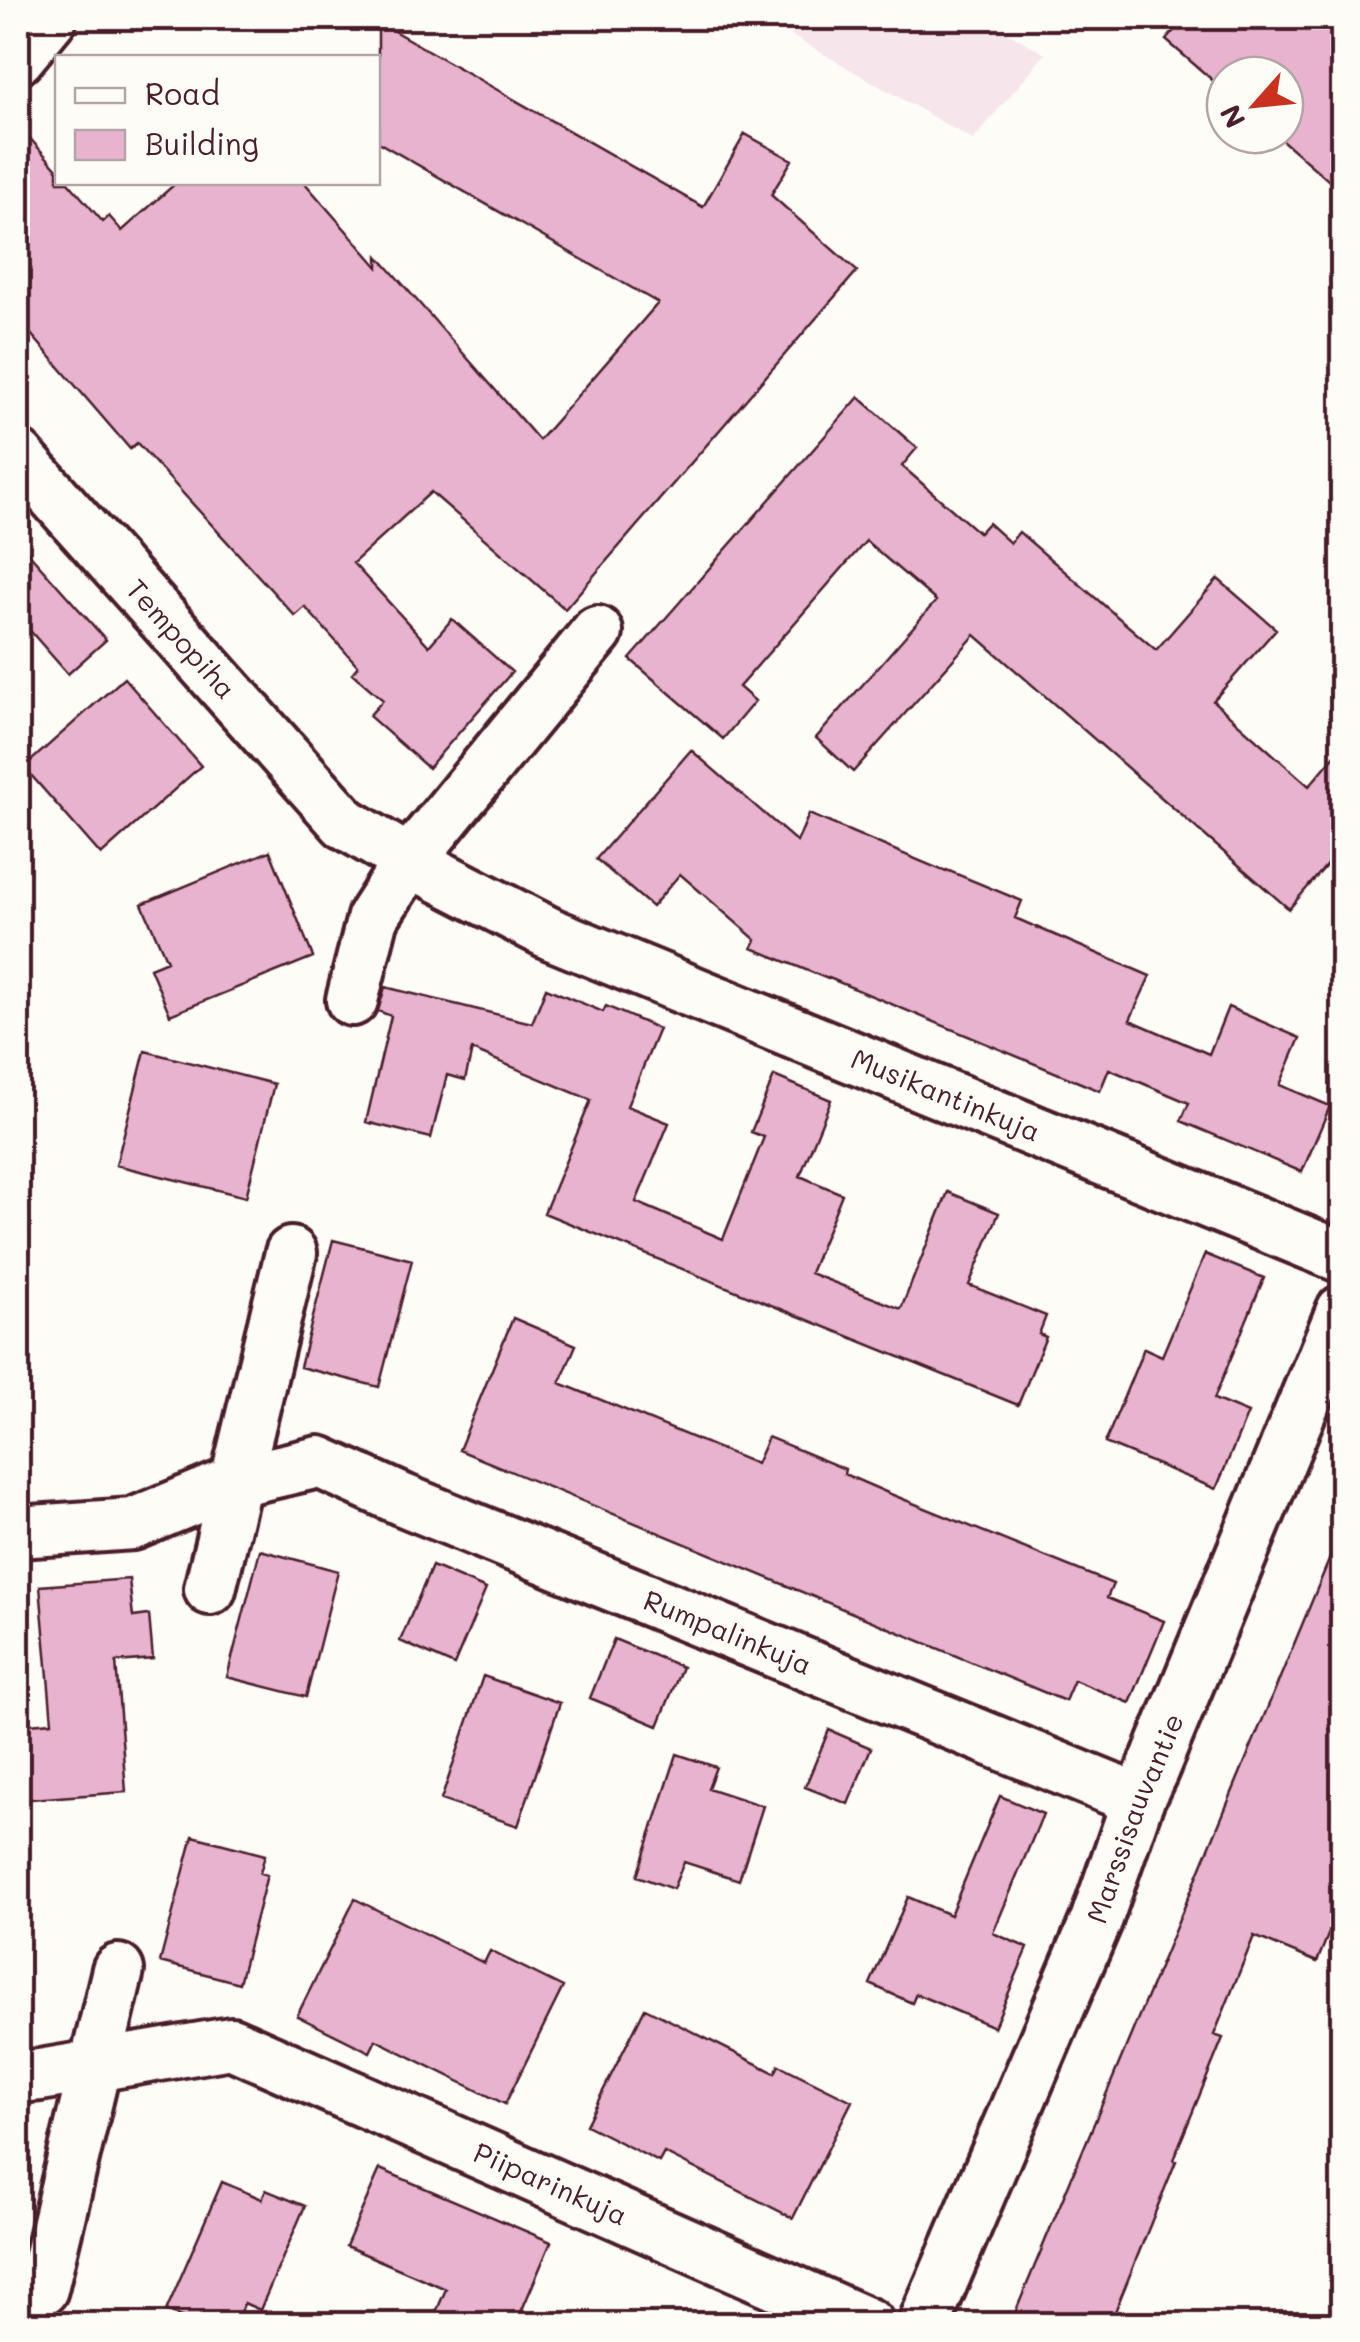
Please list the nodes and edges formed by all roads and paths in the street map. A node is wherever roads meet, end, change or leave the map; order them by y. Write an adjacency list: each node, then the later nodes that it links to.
1 (52, 18): 2 (street)
2 (18, 58)
3 (18, 456): 5 (street, Tempopiha)
4 (598, 632): 5 (street)
5 (409, 861): 6 (street); 8 (street, Musikantinkuja)
6 (352, 1000)
7 (291, 1252): 10 (street)
8 (1342, 1257)
9 (1342, 1311): 13 (street, Marssisauvantie)
10 (236, 1481): 11 (street); 12 (street); 13 (street, Rumpalinkuja)
11 (18, 1532)
12 (210, 1589)
13 (1138, 1800): 19 (street, Marssisauvantie)
14 (118, 1970): 15 (street)
15 (95, 2066): 16 (street); 17 (street); 18 (street, Piiparinkuja)
16 (29, 2076)
17 (42, 2289)
18 (868, 2324)
19 (924, 2324)

